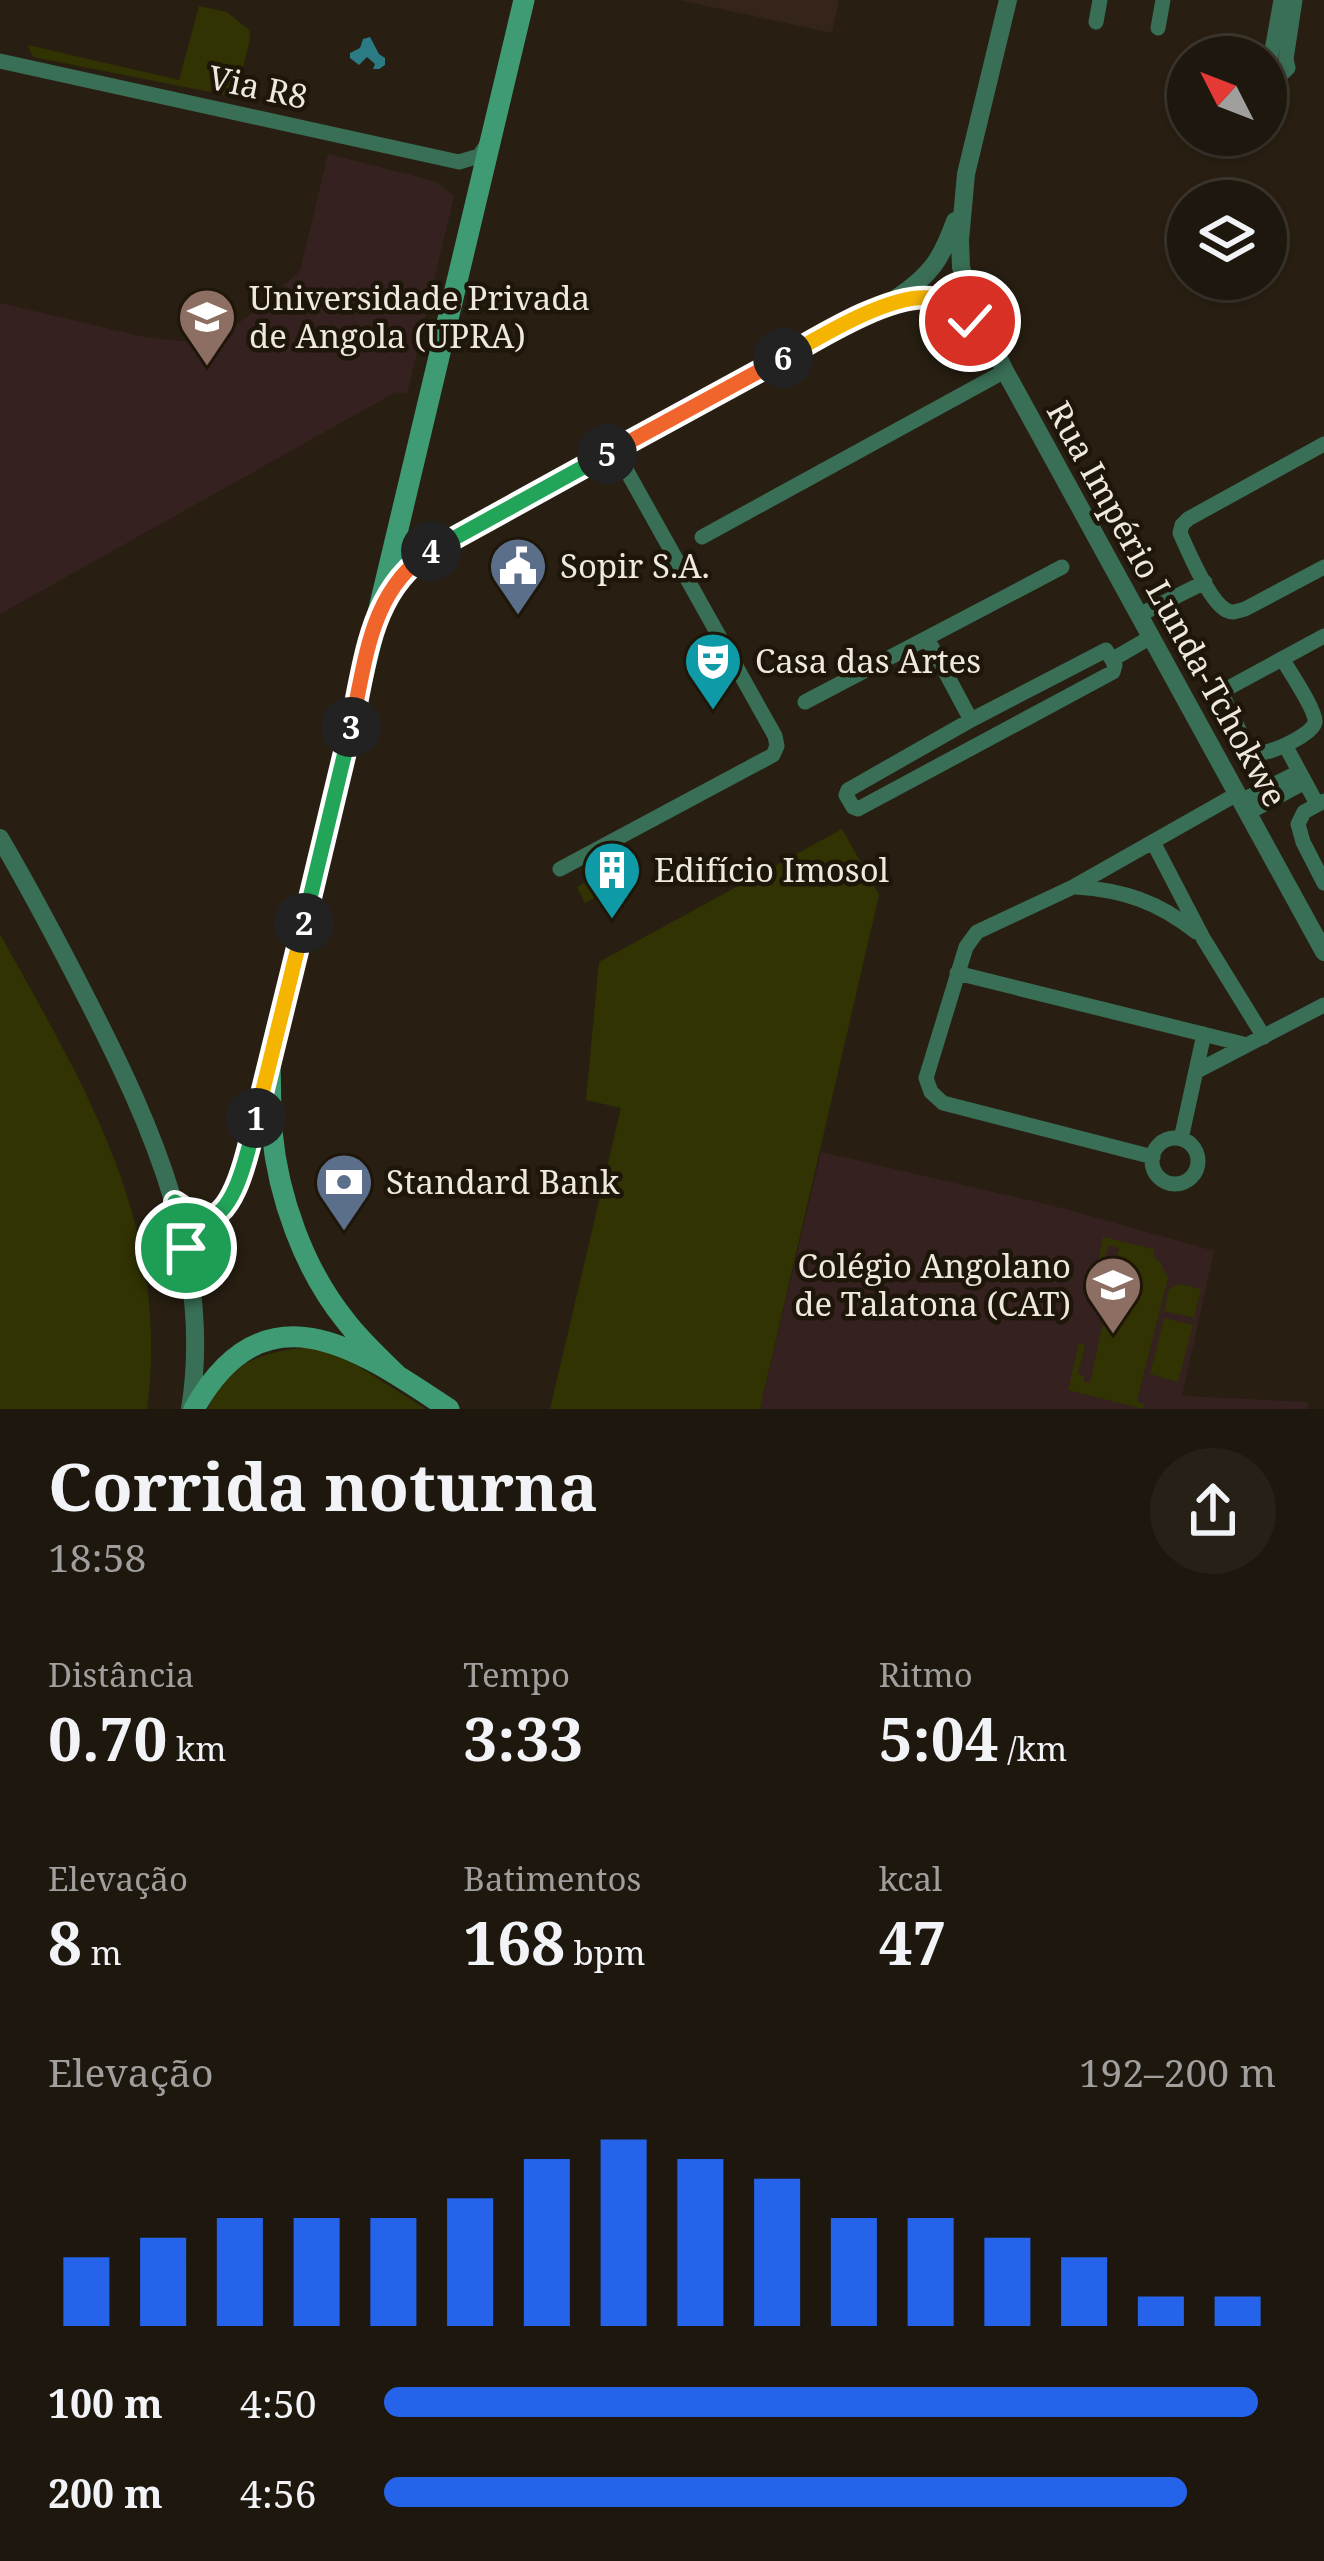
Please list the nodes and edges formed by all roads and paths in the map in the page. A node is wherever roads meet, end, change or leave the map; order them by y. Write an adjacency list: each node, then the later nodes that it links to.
1 (524, 0): 10 (main road)
2 (1008, 0): 11 (street, Rua Império Lunda-Tchokwe)
3 (1100, 0): 7 (street)
4 (1162, 0): 8 (street)
5 (1281, 0): 6 (street)
6 (1295, 0)
7 (1096, 22)
8 (1158, 28)
9 (0, 61): 10 (street, Via R8)
10 (492, 136): 22 (main road)
11 (966, 174): 12 (street); 13 (street, Rua Império Lunda-Tchokwe)
12 (851, 321): 13 (street); 16 (street)
13 (993, 350): 14 (street, Rua Império Lunda-Tchokwe)
14 (1004, 371): 17 (street); 21 (street, Rua Império Lunda-Tchokwe)
15 (1324, 444): 20 (street)
16 (615, 450): 22 (street); 37 (street)
17 (701, 537)
18 (1062, 567): 24 (street)
19 (1324, 567): 20 (street)
20 (1205, 582): 21 (street)
21 (1139, 615): 23 (street, Rua Império Lunda-Tchokwe)
22 (377, 618): 47 (main road)
23 (1151, 637): 26 (street); 34 (street, Rua Império Lunda-Tchokwe)
24 (927, 638): 28 (street); 30 (street)
25 (1323, 638): 27 (street)
26 (1112, 659): 30 (street); 30 (street)
27 (1283, 659): 29 (street); 31 (street)
28 (805, 702)
29 (1317, 706): 31 (street)
30 (971, 720)
31 (1285, 745): 32 (street)
32 (1302, 777): 33 (street); 34 (street)
33 (1321, 802): 38 (street)
34 (1242, 803): 36 (street); 41 (street, Rua Império Lunda-Tchokwe)
35 (0, 838): 51 (street)
36 (1154, 842): 39 (street); 40 (street)
37 (560, 869)
38 (1324, 884)
39 (1073, 887): 40 (street); 42 (street)
40 (1203, 938): 45 (street)
41 (1324, 952)
42 (957, 974): 44 (street); 50 (street)
43 (1324, 1005): 45 (street)
44 (1204, 1034): 46 (street); 48 (street)
45 (1264, 1037): 46 (street)
46 (1247, 1045): 48 (street)
47 (270, 1066): 51 (main road); 52 (main road)
48 (1197, 1071): 49 (street)
49 (1181, 1139): 50 (street); 50 (street)
50 (1153, 1156)
51 (175, 1202): 53 (street)
52 (396, 1374): 53 (main road); 54 (main road)
53 (192, 1409)
54 (449, 1409)

